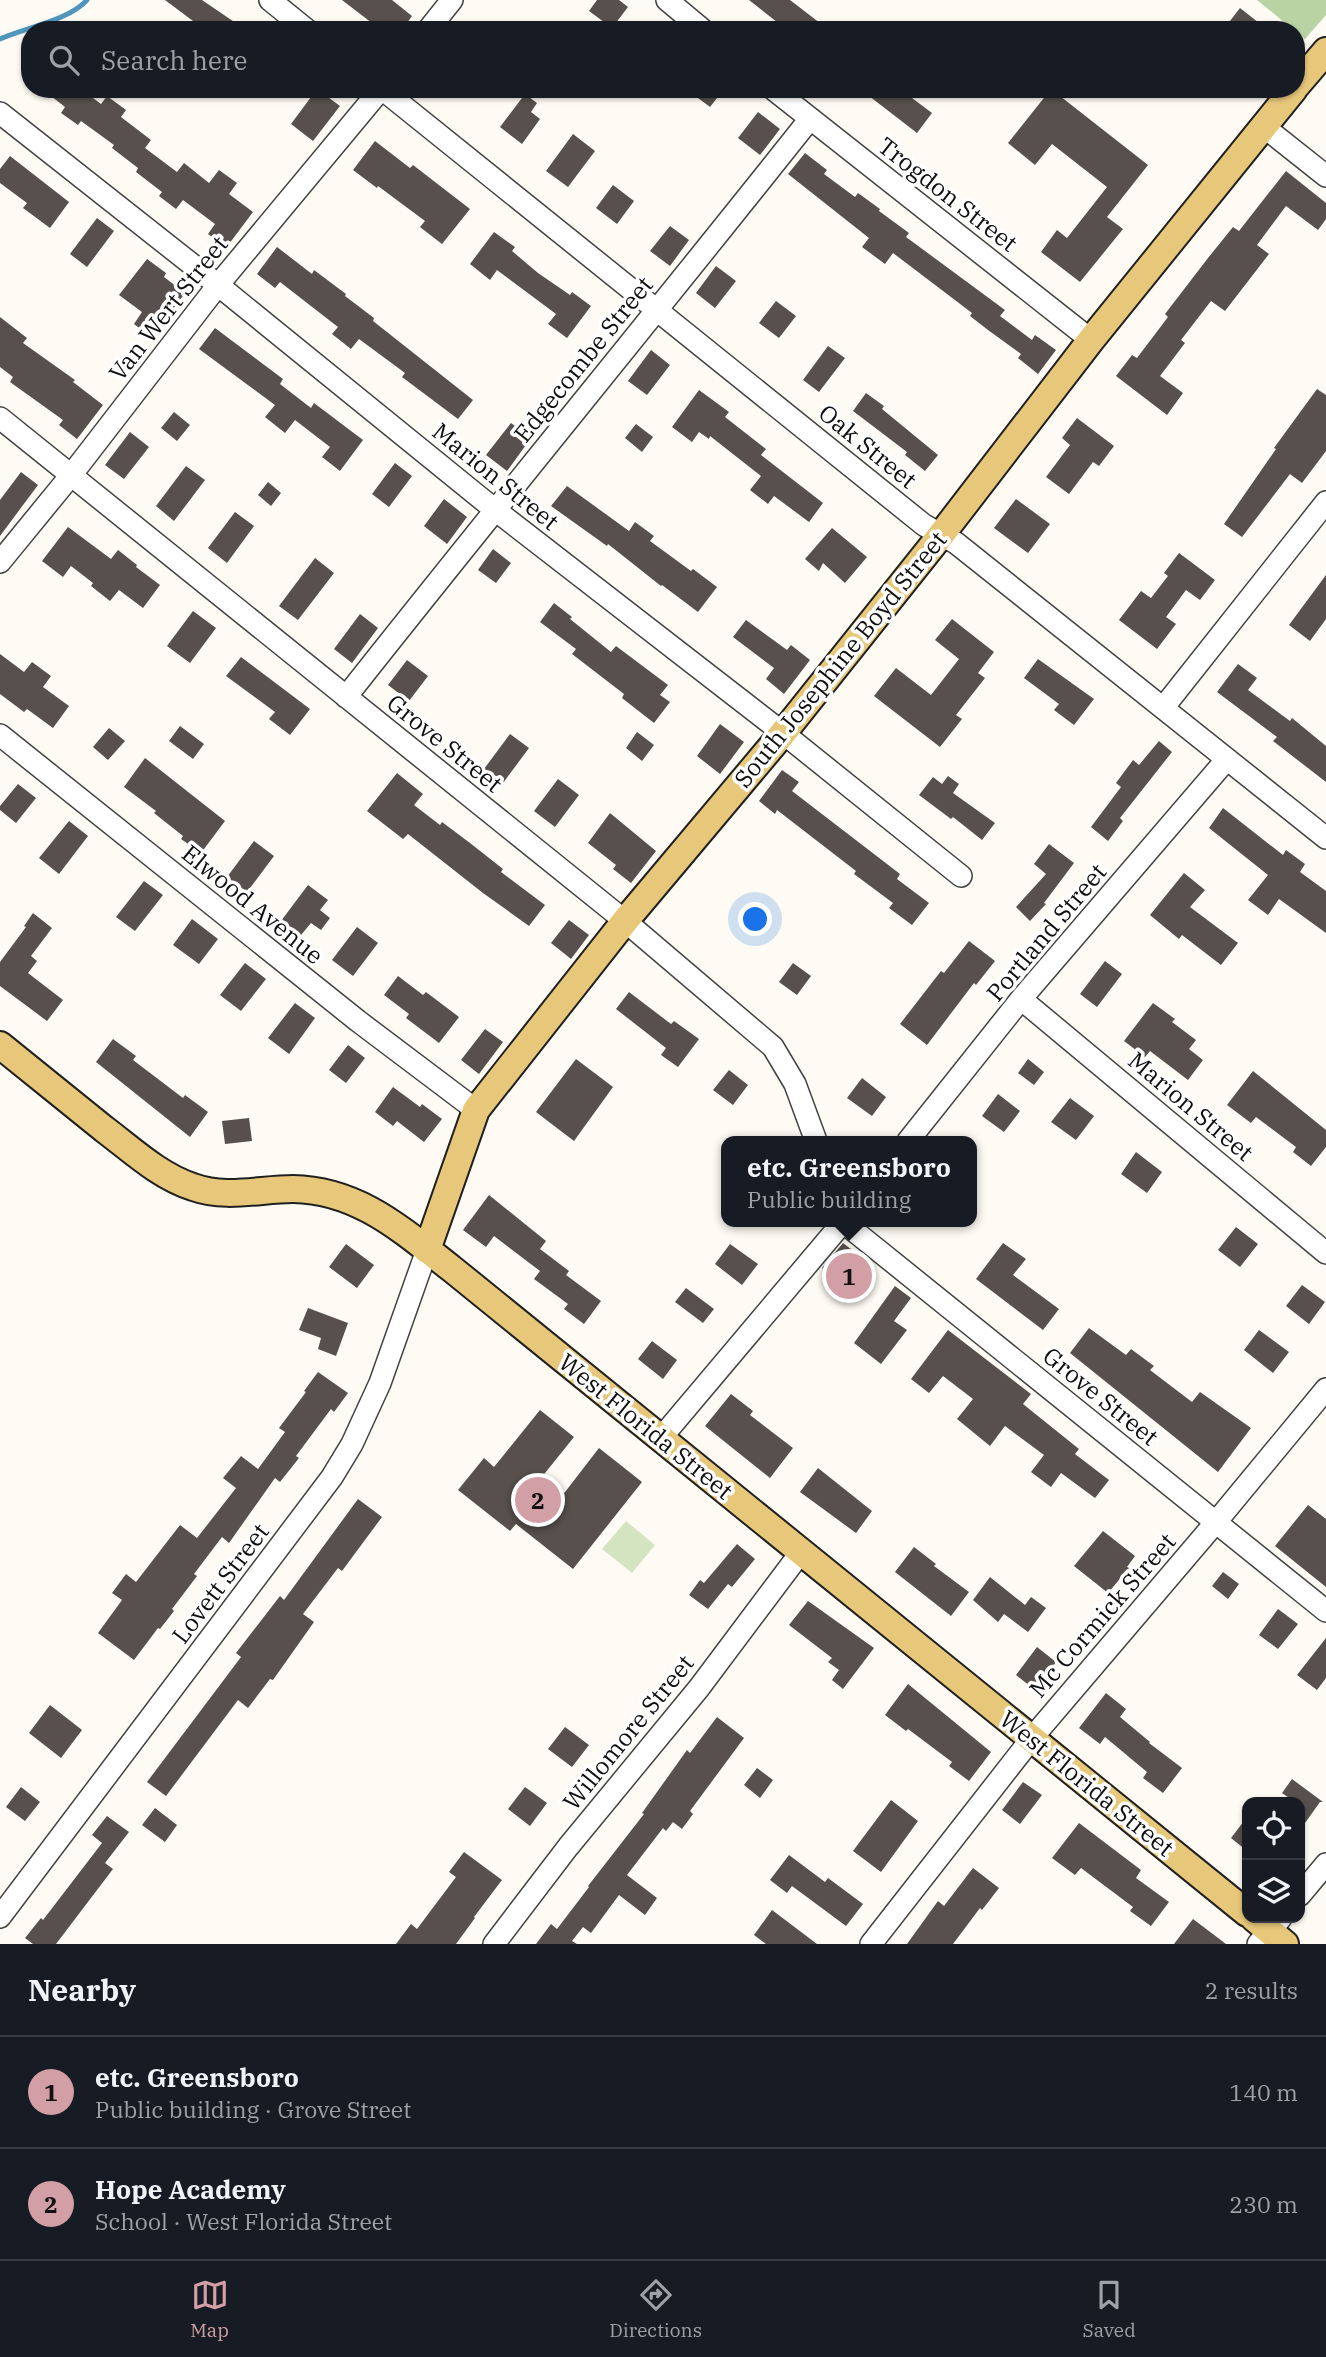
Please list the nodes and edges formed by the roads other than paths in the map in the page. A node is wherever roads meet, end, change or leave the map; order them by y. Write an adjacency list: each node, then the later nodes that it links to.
1 (270, 0): 4 (street)
2 (452, 0): 5 (street)
3 (667, 0): 6 (street)
4 (296, 21)
5 (435, 21)
6 (692, 21)
7 (1326, 51): 8 (main road, South Josephine Boyd Street)
8 (1305, 76)
9 (374, 98): 17 (street, Van Wert Street)
10 (392, 98): 18 (street, Oak Street)
11 (783, 98): 14 (street, Trogdon Street)
12 (1287, 98): 15 (main road, South Josephine Boyd Street)
13 (0, 113): 17 (street, Marion Street)
14 (809, 120): 18 (street, Edgecombe Street); 19 (street, Trogdon Street)
15 (1263, 126): 16 (street); 19 (main road, South Josephine Boyd Street)
16 (1326, 176)
17 (218, 285): 21 (street, Van Wert Street); 23 (street, Marion Street)
18 (658, 309): 23 (street, Edgecombe Street); 24 (street, Oak Street)
19 (1091, 340): 24 (main road, South Josephine Boyd Street)
20 (0, 418): 21 (street, Grove Street)
21 (72, 474): 25 (street, Van Wert Street); 26 (street, Grove Street)
22 (1326, 502): 27 (street)
23 (494, 509): 26 (street, Edgecombe Street); 28 (street, Marion Street)
24 (941, 534): 27 (street, Oak Street); 28 (main road, South Josephine Boyd Street)
25 (0, 562)
26 (346, 697): 33 (street, Grove Street)
27 (1163, 708): 30 (street, Oak Street)
28 (783, 733): 32 (street, Marion Street); 33 (main road, South Josephine Boyd Street)
29 (0, 735): 36 (street, Elwood Avenue)
30 (1227, 759): 31 (street, Oak Street); 34 (street, Portland Street)
31 (1326, 838)
32 (961, 876)
33 (625, 921): 36 (main road, South Josephine Boyd Street); 37 (street, Grove Street)
34 (1021, 999): 38 (street, Portland Street); 42 (street, Marion Street)
35 (0, 1045): 41 (main road, West Florida Street)
36 (476, 1110): 41 (main road, South Josephine Boyd Street)
37 (814, 1136)
38 (912, 1136)
39 (839, 1227): 44 (street)
40 (849, 1227): 45 (street, Grove Street)
41 (427, 1250): 44 (main road, West Florida Street); 52 (street, Lovett Street)
42 (1326, 1253)
43 (1326, 1389): 45 (street, Mc Cormick Street)
44 (661, 1438): 46 (main road, West Florida Street)
45 (1216, 1522): 47 (street, Grove Street); 48 (street, Mc Cormick Street)
46 (801, 1552): 48 (main road, West Florida Street); 53 (street, Willomore Street)
47 (1326, 1611)
48 (1032, 1738): 51 (main road, West Florida Street); 54 (street, Mc Cormick Street)
49 (1326, 1864): 50 (street)
50 (1305, 1889)
51 (1242, 1909)
52 (0, 1917)
53 (494, 1944)
54 (871, 1944)

